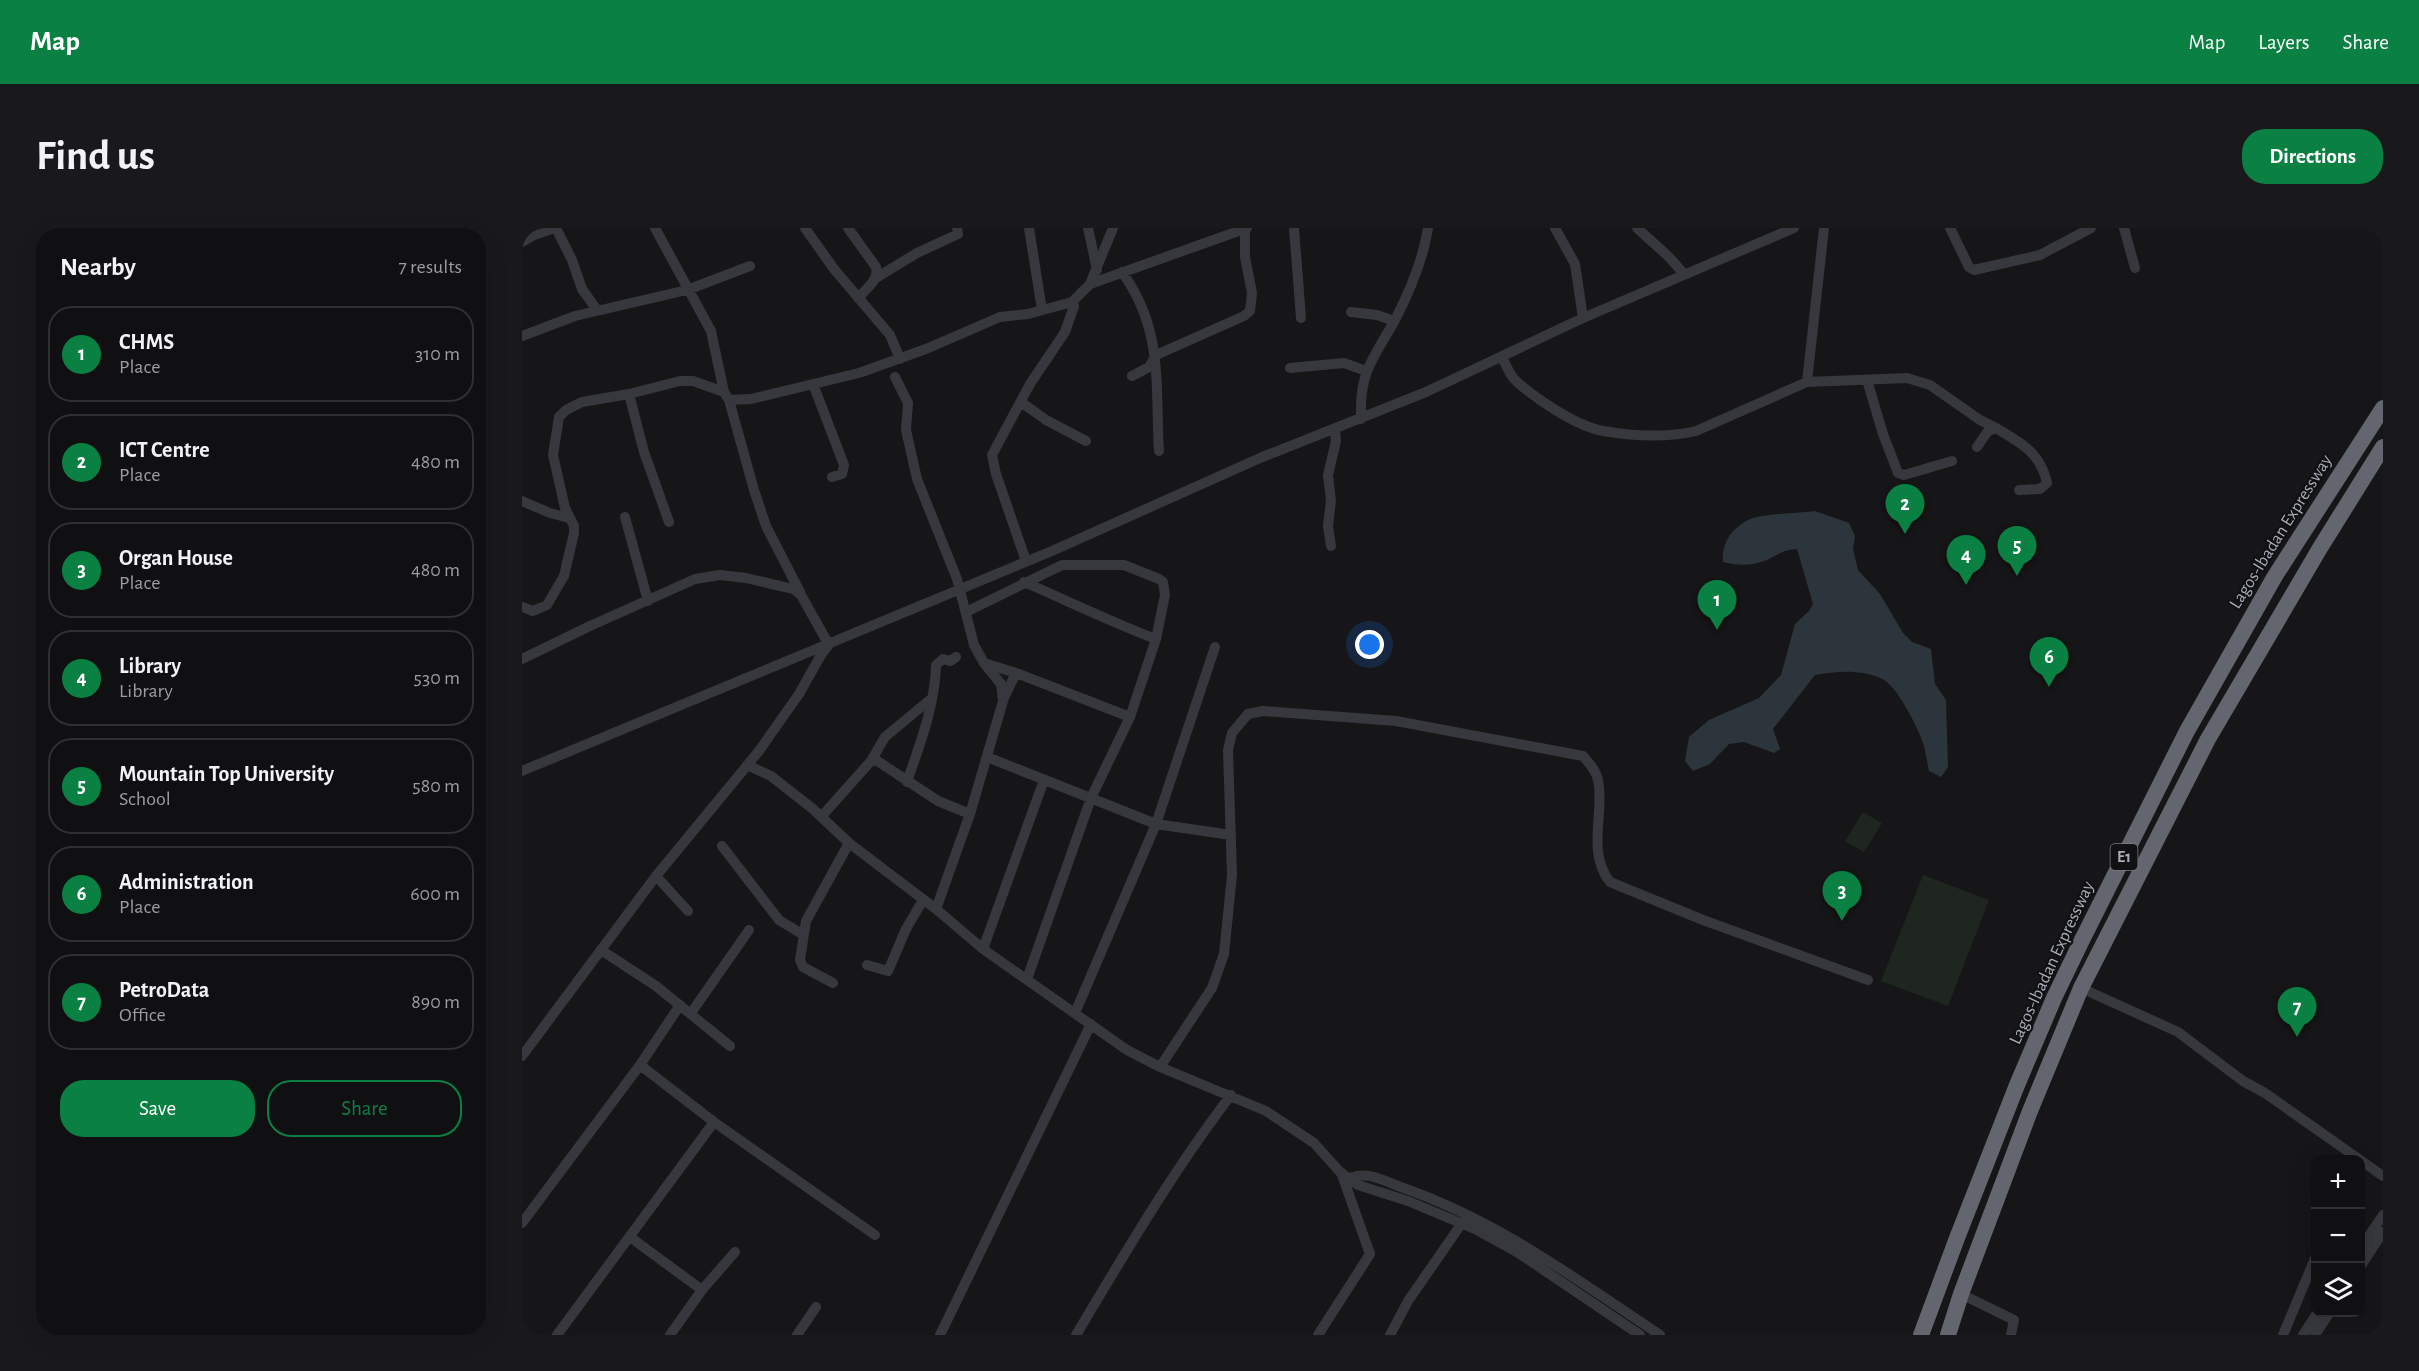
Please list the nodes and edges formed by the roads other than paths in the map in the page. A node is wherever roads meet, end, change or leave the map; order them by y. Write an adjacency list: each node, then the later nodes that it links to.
1 (555, 228): 19 (street); 31 (street)
2 (655, 228): 27 (street)
3 (805, 228): 28 (street)
4 (848, 228): 25 (street)
5 (957, 228): 25 (street)
6 (1029, 228): 30 (street)
7 (1088, 228): 22 (street)
8 (1113, 228): 22 (street)
9 (1246, 228): 23 (street); 37 (street)
10 (1294, 228): 33 (street)
11 (1428, 228): 35 (street)
12 (1555, 228): 34 (street)
13 (1637, 228): 24 (street)
14 (1794, 228): 24 (street)
15 (1824, 228): 45 (street)
16 (1950, 228): 17 (street)
17 (2091, 228)
18 (2124, 228): 21 (street)
19 (522, 242)
20 (750, 266): 27 (street)
21 (2135, 268)
22 (1097, 270): 26 (street)
23 (1122, 272): 26 (street); 37 (street)
24 (1684, 274): 34 (street)
25 (876, 278): 28 (street)
26 (1090, 284): 29 (street)
27 (687, 290): 31 (street); 48 (street)
28 (858, 298): 39 (street)
29 (1071, 302): 30 (street); 49 (street)
30 (1042, 309): 39 (street)
31 (597, 310): 36 (street)
32 (1351, 312): 35 (street)
33 (1301, 318)
34 (1583, 318): 38 (street)
35 (1394, 321): 41 (street)
36 (522, 336)
37 (1156, 355): 42 (street); 57 (street)
38 (1502, 357): 45 (street); 51 (street)
39 (900, 359): 46 (street)
40 (1290, 368): 41 (street)
41 (1366, 371): 51 (street)
42 (1132, 376)
43 (895, 378): 68 (street)
44 (1867, 380): 45 (street); 52 (street); 58 (street)
45 (1807, 382)
46 (813, 384): 48 (street); 59 (street)
47 (629, 394): 48 (street); 63 (street); 64 (street)
48 (726, 396): 69 (street)
49 (1021, 402): 54 (street); 66 (street)
50 (2383, 408): 147 (highway, Lagos-Ibadan Expressway / E1)
51 (1361, 419): 53 (street)
52 (1996, 428): 55 (street); 60 (street)
53 (1335, 429): 65 (street); 66 (street)
54 (1086, 441)
55 (1977, 447)
56 (2383, 447): 108 (highway, Lagos-Ibadan Expressway / E1)
57 (1159, 451)
58 (1952, 461)
59 (832, 477)
60 (2019, 490)
61 (522, 501): 63 (street)
62 (625, 517): 70 (street)
63 (569, 518): 71 (street)
64 (669, 522)
65 (1331, 546)
66 (1026, 561): 68 (street)
67 (1024, 582): 72 (street); 73 (street); 73 (street)
68 (960, 589): 72 (street); 74 (street)
69 (801, 595): 70 (street); 74 (street)
70 (648, 601): 77 (street)
71 (522, 607)
72 (966, 612): 78 (street)
73 (1156, 639): 82 (street)
74 (828, 645): 85 (street); 86 (street)
75 (1215, 647): 92 (street)
76 (956, 657): 80 (street)
77 (522, 659)
78 (984, 663): 79 (street); 81 (street)
79 (1016, 673): 81 (street); 82 (street)
80 (932, 698): 84 (street); 88 (street)
81 (1003, 701): 83 (street)
82 (1130, 717): 89 (street)
83 (987, 757): 87 (street); 90 (street)
84 (871, 761): 88 (street); 91 (street)
85 (747, 765): 91 (street); 96 (street)
86 (522, 771)
87 (1044, 780): 89 (street); 103 (street)
88 (907, 782): 90 (street)
89 (1092, 798): 92 (street); 105 (street)
90 (970, 814): 98 (street)
91 (821, 817): 94 (street)
92 (1156, 824): 93 (street); 111 (street)
93 (1231, 835): 106 (street); 116 (street)
94 (849, 843): 97 (street); 101 (street)
95 (722, 846): 101 (street)
96 (656, 876): 99 (street); 102 (street)
97 (923, 900): 98 (street); 104 (street)
98 (936, 909): 103 (street)
99 (688, 911)
100 (750, 930): 110 (street)
101 (802, 934): 107 (street)
102 (601, 950): 109 (street); 114 (street)
103 (983, 950): 105 (street)
104 (867, 964)
105 (1028, 979): 111 (street)
106 (1868, 980)
107 (834, 983)
108 (2081, 988): 119 (street); 134 (highway, Lagos-Ibadan Expressway / E1)
109 (680, 1005): 110 (street); 115 (street)
110 (691, 1013): 113 (street)
111 (1075, 1013): 112 (street)
112 (1091, 1024): 116 (street); 141 (street)
113 (730, 1046)
114 (522, 1056)
115 (640, 1065): 118 (street); 124 (street)
116 (1160, 1067): 117 (street)
117 (1231, 1095): 121 (street); 142 (street)
118 (714, 1122): 127 (street); 128 (street)
119 (2354, 1155)
120 (2365, 1163): 122 (street)
121 (1345, 1175): 125 (street); 143 (street); 146 (street)
122 (2383, 1176)
123 (2383, 1215): 126 (street)
124 (522, 1223)
125 (1462, 1223): 144 (street); 145 (street)
126 (2380, 1233): 129 (street); 132 (street)
127 (875, 1234)
128 (630, 1237): 133 (street); 138 (street)
129 (2365, 1246)
130 (735, 1252): 133 (street)
131 (2313, 1263): 150 (street)
132 (2363, 1263)
133 (702, 1290): 139 (street)
134 (1961, 1294): 148 (highway, Lagos-Ibadan Expressway / E1); 149 (street)
135 (816, 1307): 140 (street)
136 (2315, 1317): 151 (street)
137 (2327, 1317): 152 (street)
138 (557, 1335)
139 (670, 1335)
140 (797, 1335)
141 (940, 1335)
142 (1076, 1335)
143 (1318, 1335)
144 (1390, 1335)
145 (1640, 1335)
146 (1660, 1335)
147 (1921, 1335)
148 (1948, 1335)
149 (2011, 1335)
150 (2283, 1335)
151 (2303, 1335)
152 (2315, 1335)

